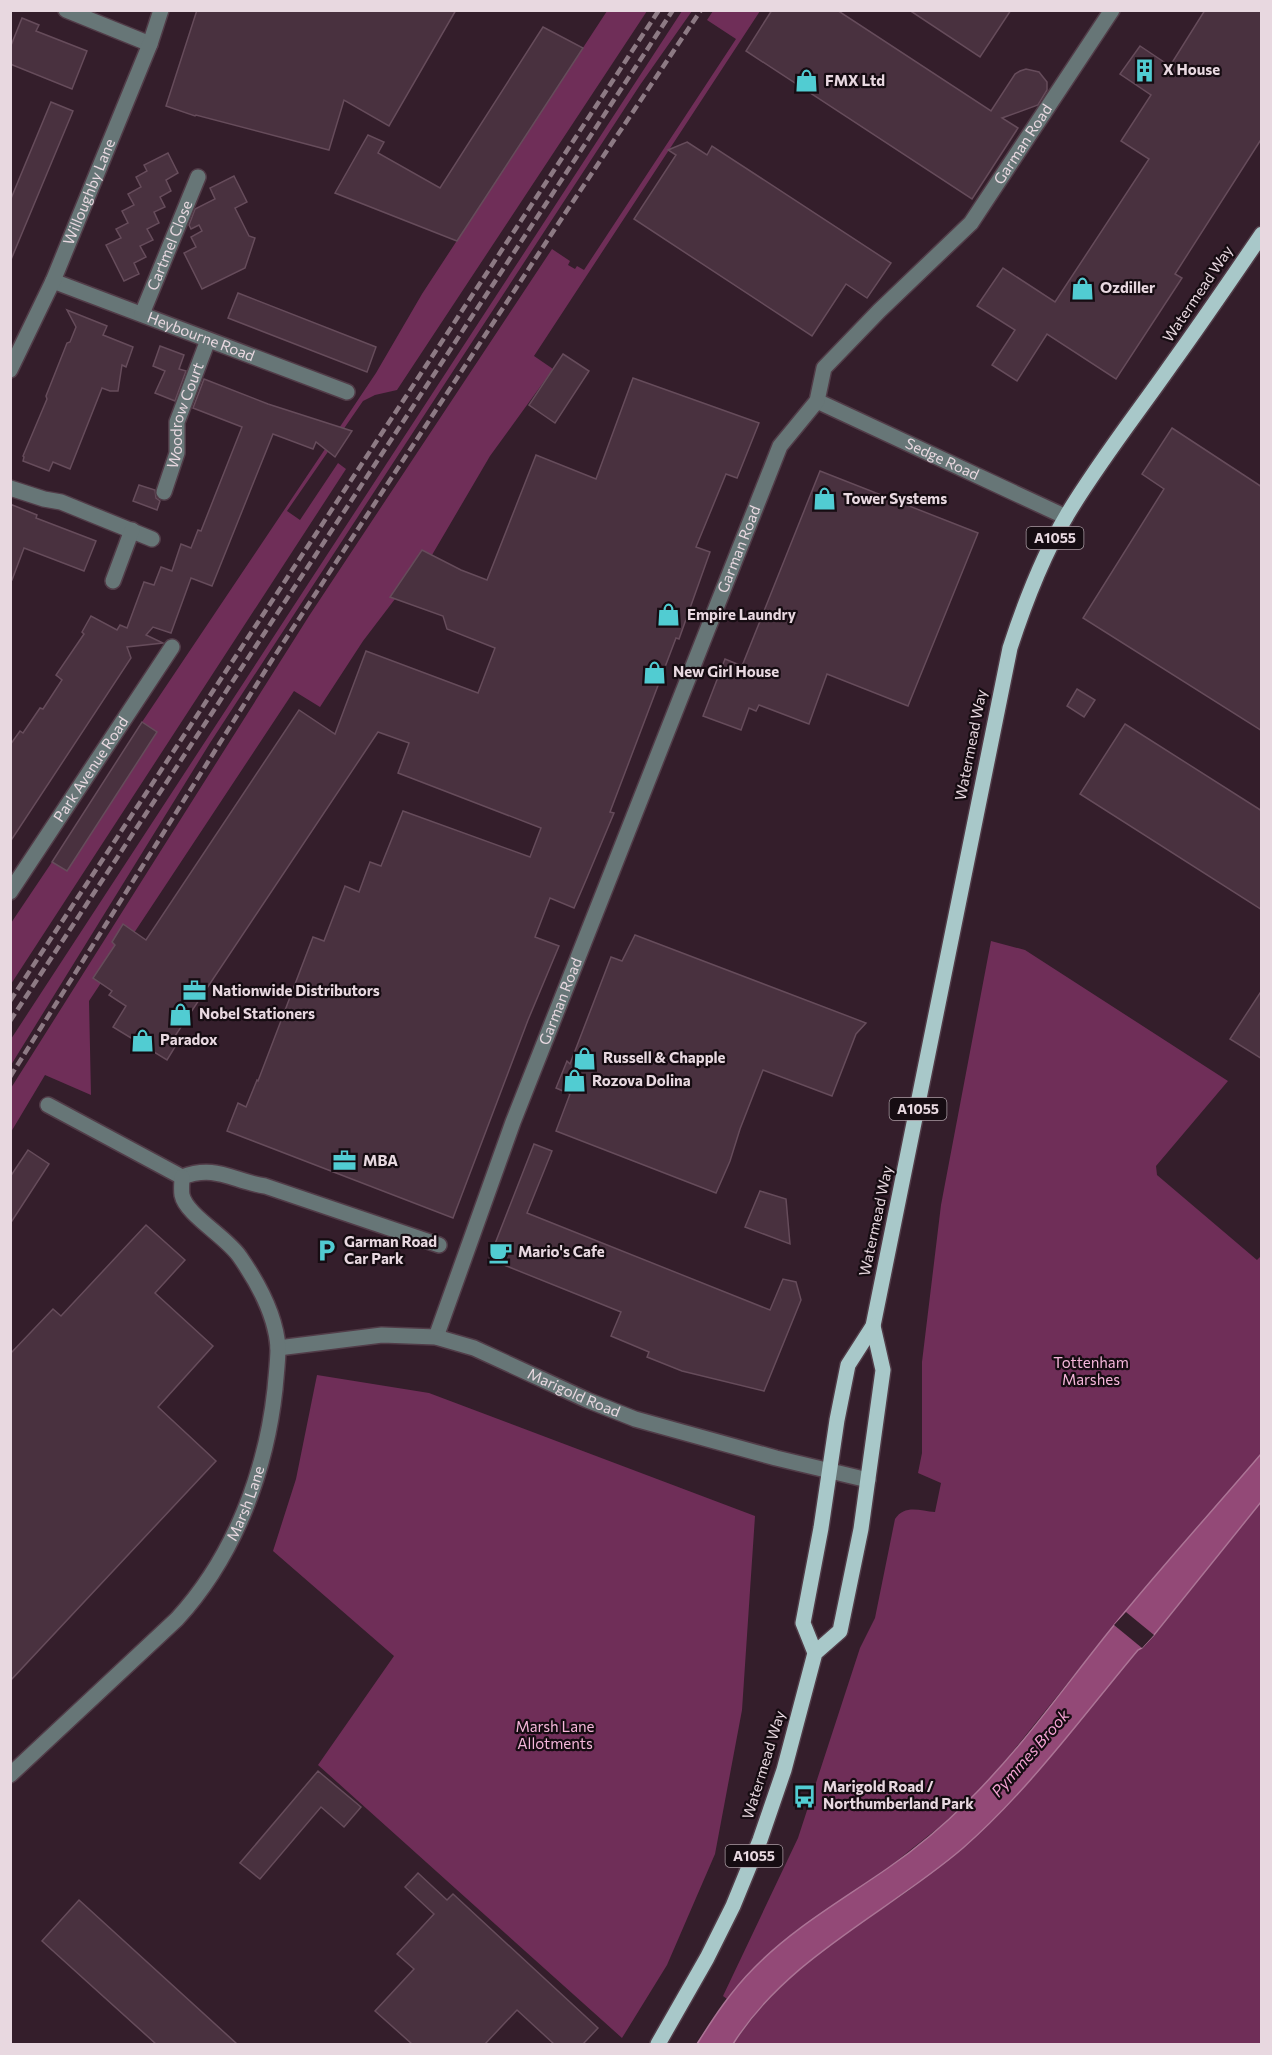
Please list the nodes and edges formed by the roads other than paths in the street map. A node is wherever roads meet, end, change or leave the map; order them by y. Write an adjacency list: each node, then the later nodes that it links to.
1 (66, 10): 4 (street)
2 (161, 10): 4 (street, Willoughby Lane)
3 (1112, 10): 12 (street, Garman Road)
4 (150, 44): 7 (street, Willoughby Lane)
5 (198, 177): 8 (street, Cartmel Close)
6 (1262, 234): 15 (main road, Watermead Way / A1055)
7 (53, 281): 8 (street, Heybourne Road); 10 (street, Willoughby Lane)
8 (141, 314): 9 (street, Heybourne Road)
9 (208, 340): 11 (street, Heybourne Road); 14 (street, Woodrow Court)
10 (10, 370)
11 (347, 392)
12 (817, 401): 15 (street, Sedge Road); 25 (street, Garman Road)
13 (10, 488): 16 (street)
14 (164, 492)
15 (1066, 517): 24 (main road, Watermead Way / A1055)
16 (132, 530): 17 (street); 18 (street)
17 (152, 539)
18 (113, 580)
19 (171, 647): 20 (street, Park Avenue Road)
20 (10, 892)
21 (48, 1105): 22 (street)
22 (182, 1177): 23 (street); 26 (street, Marsh Lane)
23 (439, 1245)
24 (873, 1326): 27 (main road, Watermead Way / A1055); 28 (main road, Watermead Way / A1055)
25 (436, 1337): 26 (street, Marigold Road); 27 (street, Marigold Road)
26 (278, 1348): 30 (street, Marsh Lane)
27 (830, 1471): 28 (street, Marigold Road); 29 (main road, Watermead Way / A1055)
28 (868, 1480): 29 (main road, Watermead Way / A1055)
29 (815, 1653): 31 (main road, Watermead Way / A1055)
30 (10, 1775)
31 (658, 2044)

